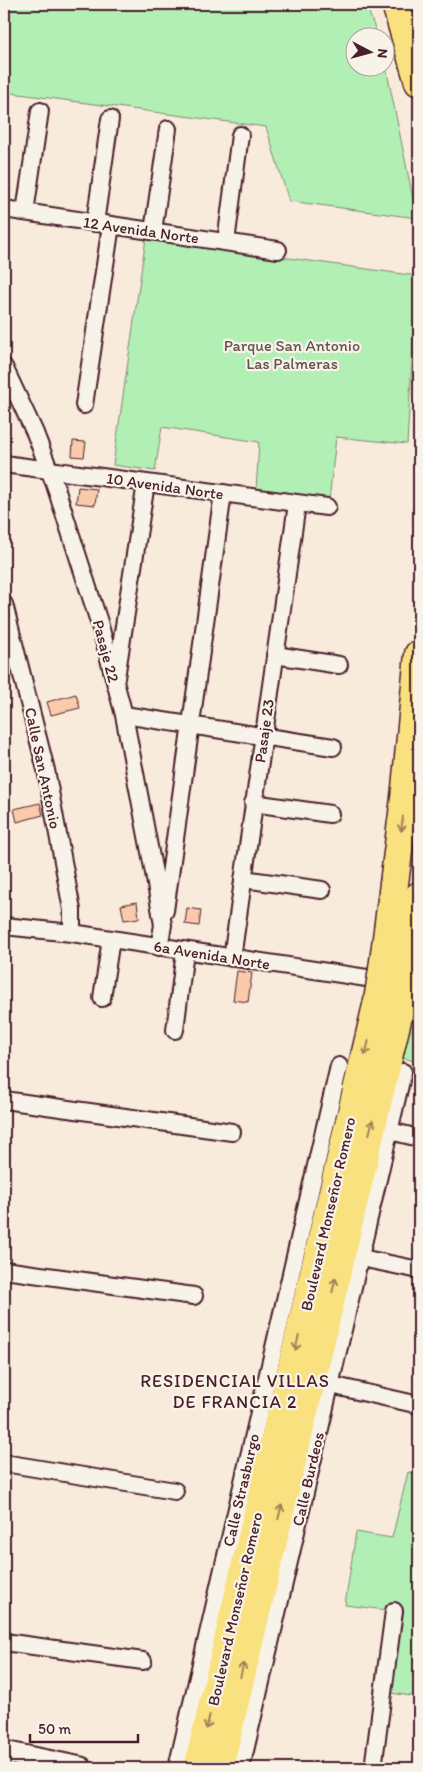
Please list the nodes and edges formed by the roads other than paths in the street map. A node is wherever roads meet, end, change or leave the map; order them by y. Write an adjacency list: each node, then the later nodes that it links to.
1 (396, 4): 2 (highway)
2 (419, 82)
3 (40, 111): 8 (street)
4 (110, 119): 9 (street)
5 (168, 129): 11 (street)
6 (240, 135): 12 (street)
7 (4, 209): 8 (street, 12 Avenida Norte)
8 (25, 212): 9 (street, 12 Avenida Norte)
9 (95, 223): 10 (street, 12 Avenida Norte)
10 (111, 225): 11 (street, 12 Avenida Norte); 15 (street)
11 (153, 231): 12 (street, 12 Avenida Norte)
12 (226, 242): 13 (street, 12 Avenida Norte)
13 (278, 250)
14 (4, 367): 17 (street, Pasaje 22)
15 (84, 405)
16 (4, 464): 17 (street, 10 Avenida Norte)
17 (48, 470): 18 (street, 10 Avenida Norte); 26 (street, Pasaje 22)
18 (146, 483): 19 (street, 10 Avenida Norte); 26 (street)
19 (223, 493): 20 (street, 10 Avenida Norte); 28 (street)
20 (297, 504): 21 (street, 10 Avenida Norte); 24 (street, Pasaje 23)
21 (327, 507)
22 (4, 604): 38 (street, Calle San Antonio)
23 (419, 654): 43 (highway, Boulevard Monseñor Romero, one-way to 43)
24 (275, 655): 25 (street); 29 (street, Pasaje 23)
25 (339, 665)
26 (114, 681): 27 (street, Pasaje 22)
27 (124, 715): 28 (street); 36 (street, Pasaje 22)
28 (191, 725): 29 (street); 36 (street)
29 (263, 735): 30 (street); 31 (street, Pasaje 23)
30 (334, 747)
31 (253, 803): 32 (street); 33 (street, Pasaje 23)
32 (330, 814)
33 (243, 879): 34 (street); 42 (street, Pasaje 23)
34 (322, 890)
35 (419, 896): 43 (highway, Boulevard Monseñor Romero)
36 (163, 925): 40 (street, Pasaje 22)
37 (4, 926): 38 (street, 6a Avenida Norte)
38 (72, 934): 39 (street, 6a Avenida Norte)
39 (111, 940): 40 (street, 6a Avenida Norte); 44 (street)
40 (158, 946): 41 (street, 6a Avenida Norte)
41 (185, 950): 42 (street, 6a Avenida Norte); 45 (street)
42 (232, 958): 43 (street, 6a Avenida Norte)
43 (398, 986): 66 (highway, Boulevard Monseñor Romero, one-way to 66); 67 (highway, Boulevard Monseñor Romero, one-way to 43)
44 (102, 998)
45 (175, 1030)
46 (339, 1066): 65 (street, Calle Strasburgo)
47 (403, 1072): 49 (street, Calle Burdeos)
48 (4, 1100): 50 (street)
49 (390, 1131): 51 (street); 52 (street, Calle Burdeos)
50 (232, 1132)
51 (419, 1138)
52 (361, 1258): 54 (street); 56 (street, Calle Burdeos)
53 (4, 1270): 55 (street)
54 (419, 1270)
55 (194, 1296)
56 (330, 1385): 57 (street); 68 (street, Calle Burdeos)
57 (419, 1405)
58 (4, 1463): 59 (street)
59 (175, 1491)
60 (394, 1610): 69 (street)
61 (4, 1642): 62 (street)
62 (143, 1661)
63 (4, 1752): 64 (street)
64 (81, 1768)
65 (177, 1768)
66 (198, 1768)
67 (220, 1768)
68 (241, 1768)
69 (373, 1768)

